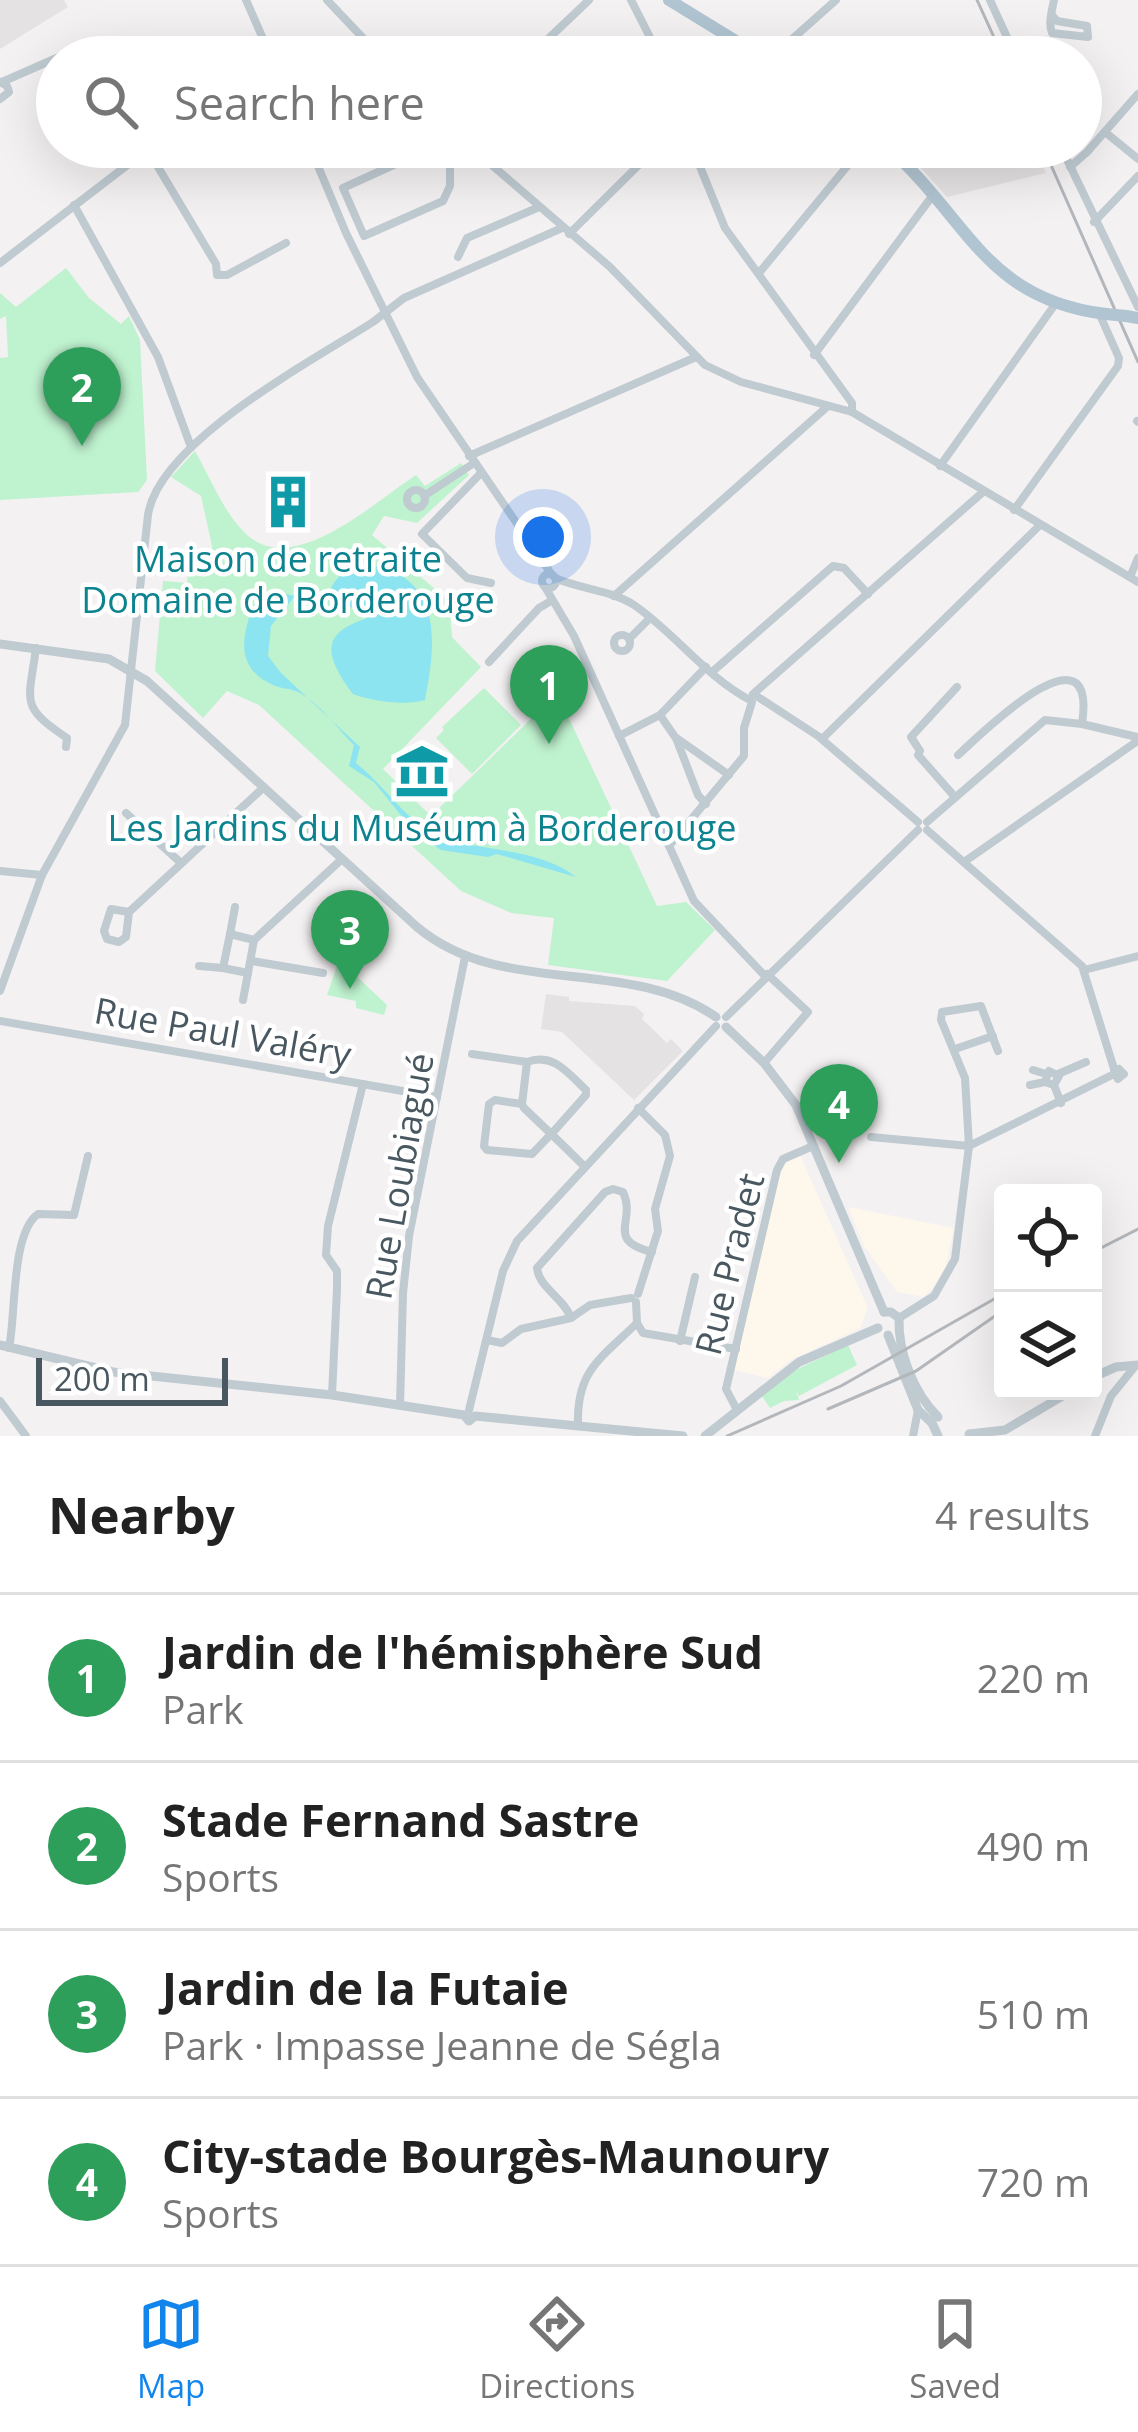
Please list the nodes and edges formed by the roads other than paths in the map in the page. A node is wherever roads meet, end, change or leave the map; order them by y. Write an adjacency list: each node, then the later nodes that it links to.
1 (246, 0): 10 (street)
2 (327, 0): 11 (street)
3 (589, 0): 12 (street)
4 (631, 0): 13 (street)
5 (670, 0): 14 (main road)
6 (836, 0): 15 (street)
7 (990, 0): 16 (street)
8 (1054, 0): 9 (street)
9 (1052, 14): 17 (street); 18 (street)
10 (262, 36)
11 (361, 36)
12 (551, 36)
13 (649, 36)
14 (728, 36)
15 (796, 36)
16 (1006, 36)
17 (1079, 36)
18 (1088, 36)
19 (36, 67): 20 (street)
20 (1, 82): 22 (street)
21 (1138, 94): 23 (street)
22 (0, 99)
23 (1105, 132): 24 (street); 25 (street)
24 (1102, 135)
25 (1138, 158)
26 (123, 168): 39 (street)
27 (159, 168): 43 (street)
28 (320, 168): 48 (street)
29 (388, 168): 30 (street)
30 (449, 168)
31 (494, 168): 40 (street)
32 (634, 168): 42 (street)
33 (701, 168): 46 (street)
34 (845, 168): 46 (street)
35 (908, 168): 38 (main road)
36 (1071, 168): 41 (street)
37 (1138, 176): 41 (street)
38 (934, 194): 47 (main road); 51 (street)
39 (74, 205): 45 (street); 55 (street)
40 (537, 208): 42 (street); 44 (street)
41 (1096, 220): 50 (street)
42 (566, 231): 48 (street); 52 (street)
43 (286, 243)
44 (458, 257)
45 (0, 262)
46 (759, 273): 51 (street)
47 (1056, 303): 49 (main road); 57 (street)
48 (384, 310): 55 (street); 56 (street)
49 (1103, 314): 50 (main road, bridge); 61 (street)
50 (1133, 315)
51 (814, 355): 54 (street)
52 (696, 357): 53 (street); 56 (street)
53 (828, 406): 54 (street); 68 (street)
54 (852, 412): 57 (street)
55 (191, 447): 76 (street)
56 (471, 460): 58 (street); 60 (street)
57 (940, 466): 59 (street)
58 (480, 473): 65 (street); 66 (street)
59 (983, 492): 61 (street); 67 (street)
60 (424, 496)
61 (1014, 510): 62 (street)
62 (1040, 525): 64 (street); 84 (street)
63 (1138, 558): 64 (street)
64 (1134, 580)
65 (551, 581): 68 (street); 69 (street)
66 (491, 584)
67 (868, 594): 75 (street); 78 (street)
68 (614, 596): 70 (street)
69 (551, 601): 74 (street); 81 (street)
70 (650, 618): 71 (street); 75 (street)
71 (629, 639)
72 (0, 644): 73 (street)
73 (36, 648): 76 (street); 85 (street)
74 (489, 662)
75 (709, 669): 78 (street); 79 (street)
76 (131, 670): 88 (street); 98 (street)
77 (956, 687): 89 (street)
78 (755, 697): 84 (street); 87 (street)
79 (661, 716): 81 (street); 82 (street)
80 (1082, 724): 83 (street); 86 (street); 89 (street)
81 (620, 736): 93 (street)
82 (675, 736): 87 (street); 90 (street)
83 (1137, 736): 95 (street)
84 (822, 739): 92 (street)
85 (66, 747)
86 (958, 755)
87 (729, 775): 90 (street)
88 (264, 787): 94 (street); 96 (street)
89 (955, 797): 92 (street)
90 (706, 804): 93 (street)
91 (126, 814): 96 (street)
92 (923, 826): 95 (street); 111 (street)
93 (669, 846): 111 (street)
94 (342, 859): 102 (street); 104 (street)
95 (964, 862): 108 (street)
96 (181, 863): 100 (street)
97 (0, 871): 98 (street)
98 (42, 875): 112 (street)
99 (235, 907): 101 (street)
100 (129, 911): 100 (street)
101 (230, 934): 102 (street); 107 (street)
102 (254, 940): 105 (street)
103 (1138, 956): 108 (street)
104 (465, 957): 115 (street); 129 (street, Rue Loubiagué)
105 (252, 961): 109 (street); 110 (street)
106 (199, 965): 107 (street)
107 (223, 968): 109 (street)
108 (1084, 970): 124 (street)
109 (248, 973): 113 (street)
110 (323, 973)
111 (767, 974): 115 (street); 122 (street)
112 (0, 992)
113 (243, 1000)
114 (0, 1021): 127 (street, Rue Paul Valéry)
115 (721, 1022): 122 (street); 132 (street)
116 (993, 1036): 117 (street); 117 (street); 118 (street)
117 (955, 1049): 135 (street)
118 (998, 1051)
119 (472, 1054): 120 (street)
120 (528, 1060): 131 (street); 133 (street)
121 (1086, 1062): 126 (street)
122 (764, 1063): 136 (street)
123 (1033, 1070): 126 (street)
124 (1118, 1072): 125 (street); 130 (street)
125 (1136, 1077)
126 (1048, 1080): 128 (street); 130 (street)
127 (363, 1084): 129 (street, Rue Paul Valéry); 153 (street)
128 (1030, 1085)
129 (437, 1097): 156 (street, Rue Loubiagué)
130 (1060, 1103): 135 (street)
131 (522, 1104): 133 (street); 133 (street)
132 (638, 1108): 138 (street); 139 (street)
133 (551, 1134): 138 (street)
134 (871, 1137): 135 (street)
135 (969, 1146): 144 (street)
136 (813, 1147): 142 (street); 150 (street, Rue Pradet)
137 (88, 1156): 149 (street)
138 (584, 1166): 147 (street)
139 (652, 1252): 141 (street); 143 (street)
140 (694, 1277): 148 (street)
141 (635, 1298): 143 (street); 145 (street)
142 (884, 1312): 144 (street); 146 (street)
143 (571, 1318): 147 (street)
144 (899, 1318): 146 (street)
145 (637, 1323): 148 (street); 161 (street)
146 (888, 1331): 157 (street); 158 (street)
147 (487, 1340): 159 (street)
148 (680, 1340): 150 (street)
149 (5, 1346): 153 (street)
150 (736, 1349): 158 (street, Rue Pradet)
151 (1137, 1365): 152 (street); 168 (street)
152 (1102, 1373)
153 (332, 1395): 156 (street)
154 (1056, 1400): 162 (street)
155 (0, 1401): 163 (street)
156 (400, 1406): 159 (street)
157 (920, 1406): 160 (street); 166 (street); 167 (street)
158 (737, 1410): 165 (street)
159 (469, 1414): 161 (street)
160 (938, 1417)
161 (578, 1426): 164 (street)
162 (969, 1434)
163 (26, 1436)
164 (683, 1436)
165 (705, 1436)
166 (913, 1436)
167 (938, 1436)
168 (1094, 1436)

